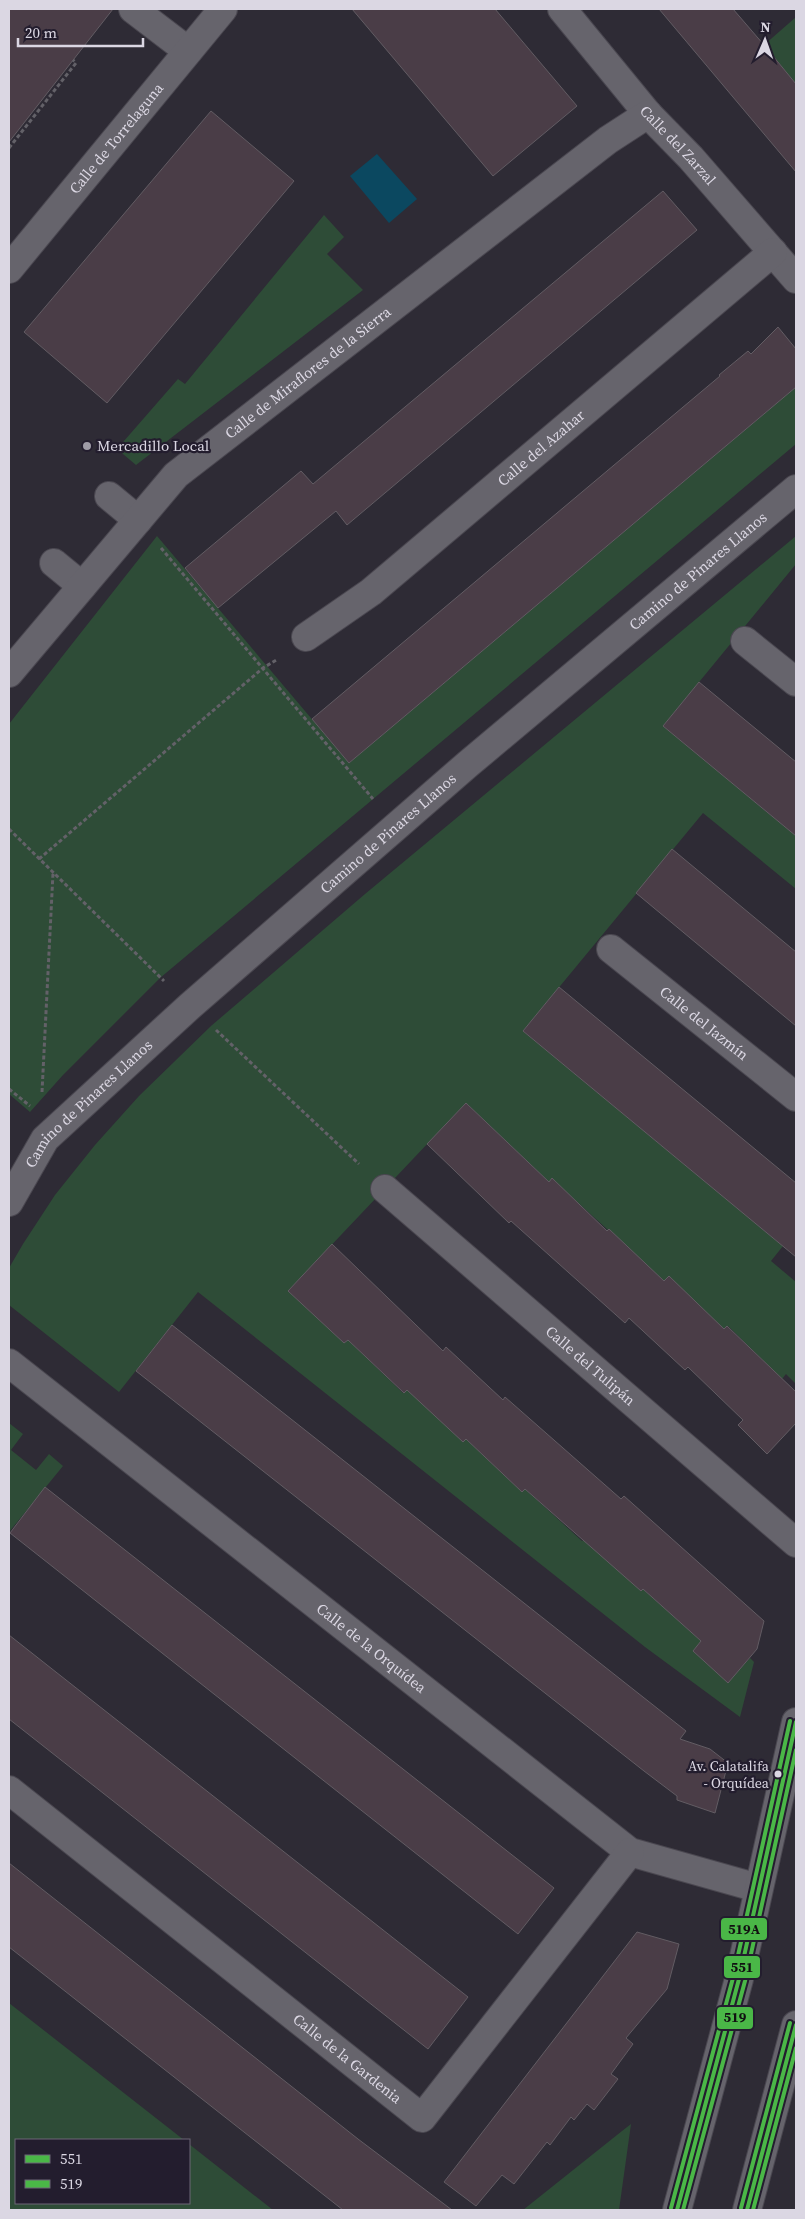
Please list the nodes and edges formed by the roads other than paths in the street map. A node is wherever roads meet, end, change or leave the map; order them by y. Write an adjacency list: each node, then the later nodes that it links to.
1 (133, 9): 4 (street)
2 (223, 9): 4 (street, Calle de Torrelaguna)
3 (562, 9): 5 (street, Calle del Zarzal)
4 (188, 51): 7 (street, Calle de Torrelaguna)
5 (648, 114): 6 (street, Calle del Zarzal); 11 (street, Calle de Miraflores de la Sierra)
6 (773, 252): 8 (street, Calle del Zarzal); 14 (street, Calle del Azahar)
7 (9, 269)
8 (796, 279)
9 (796, 489): 21 (street, Camino de Pinares Llanos)
10 (109, 496): 11 (street)
11 (137, 522): 13 (street, Calle de Miraflores de la Sierra)
12 (54, 563): 13 (street)
13 (82, 586): 16 (street, Calle de Miraflores de la Sierra)
14 (306, 636)
15 (745, 641): 17 (street)
16 (13, 660)
17 (796, 682)
18 (612, 949): 19 (street, Calle del Jazmín)
19 (796, 1096)
20 (385, 1189): 23 (street, Calle del Tulipán)
21 (9, 1202)
22 (9, 1363): 26 (street, Calle de la Orquídea)
23 (796, 1543)
24 (796, 1722): 27 (street)
25 (9, 1790): 26 (street, Calle de la Gardenia)
26 (630, 1852): 27 (street, Calle de la Orquídea)
27 (758, 1888): 29 (street)
28 (796, 2025): 30 (street)
29 (677, 2210)
30 (747, 2210)

